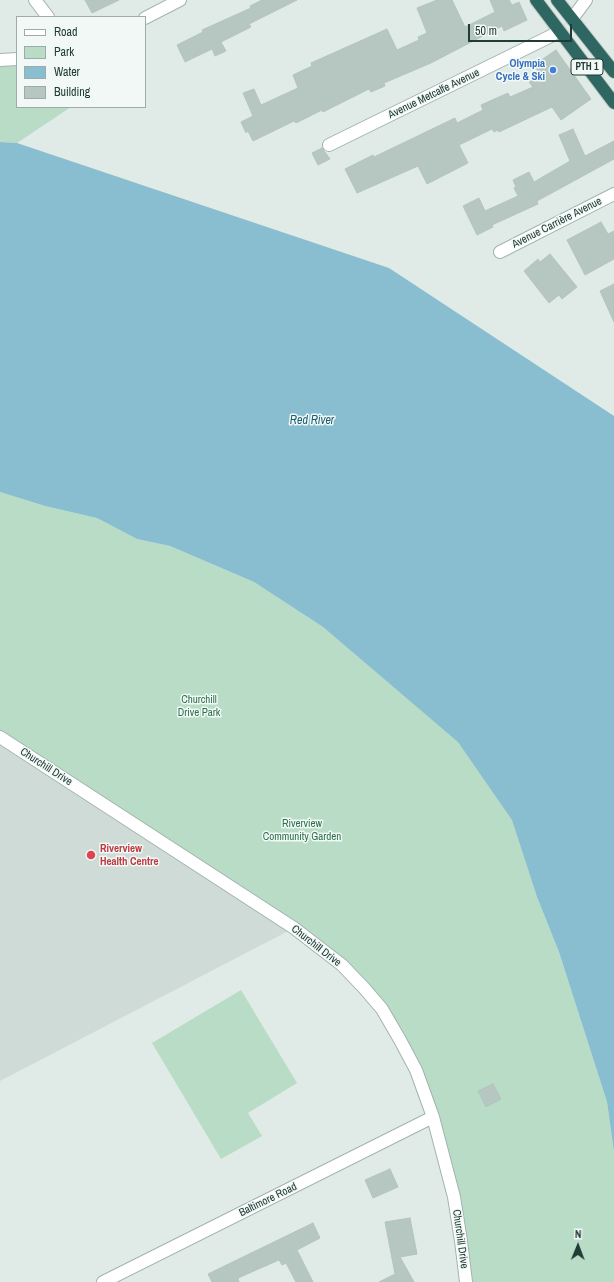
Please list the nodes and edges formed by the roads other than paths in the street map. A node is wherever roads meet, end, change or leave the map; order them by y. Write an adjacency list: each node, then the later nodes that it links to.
1 (35, 0): 6 (street)
2 (180, 0): 7 (street)
3 (536, 0): 9 (highway, PTH 1)
4 (557, 0): 8 (highway, PTH 1)
5 (586, 0): 8 (street)
6 (47, 16)
7 (146, 17)
8 (572, 19): 9 (highway); 12 (highway, PTH 1)
9 (560, 30): 13 (highway, PTH 1); 14 (street, Avenue Metcalfe Avenue)
10 (16, 59): 11 (street)
11 (0, 60)
12 (614, 72)
13 (614, 104)
14 (329, 145)
15 (614, 194): 16 (street, Avenue Carrière Avenue)
16 (500, 252)
17 (0, 737): 18 (street, Churchill Drive)
18 (433, 1117): 19 (street, Baltimore Road); 20 (street, Churchill Drive)
19 (103, 1282)
20 (466, 1282)

